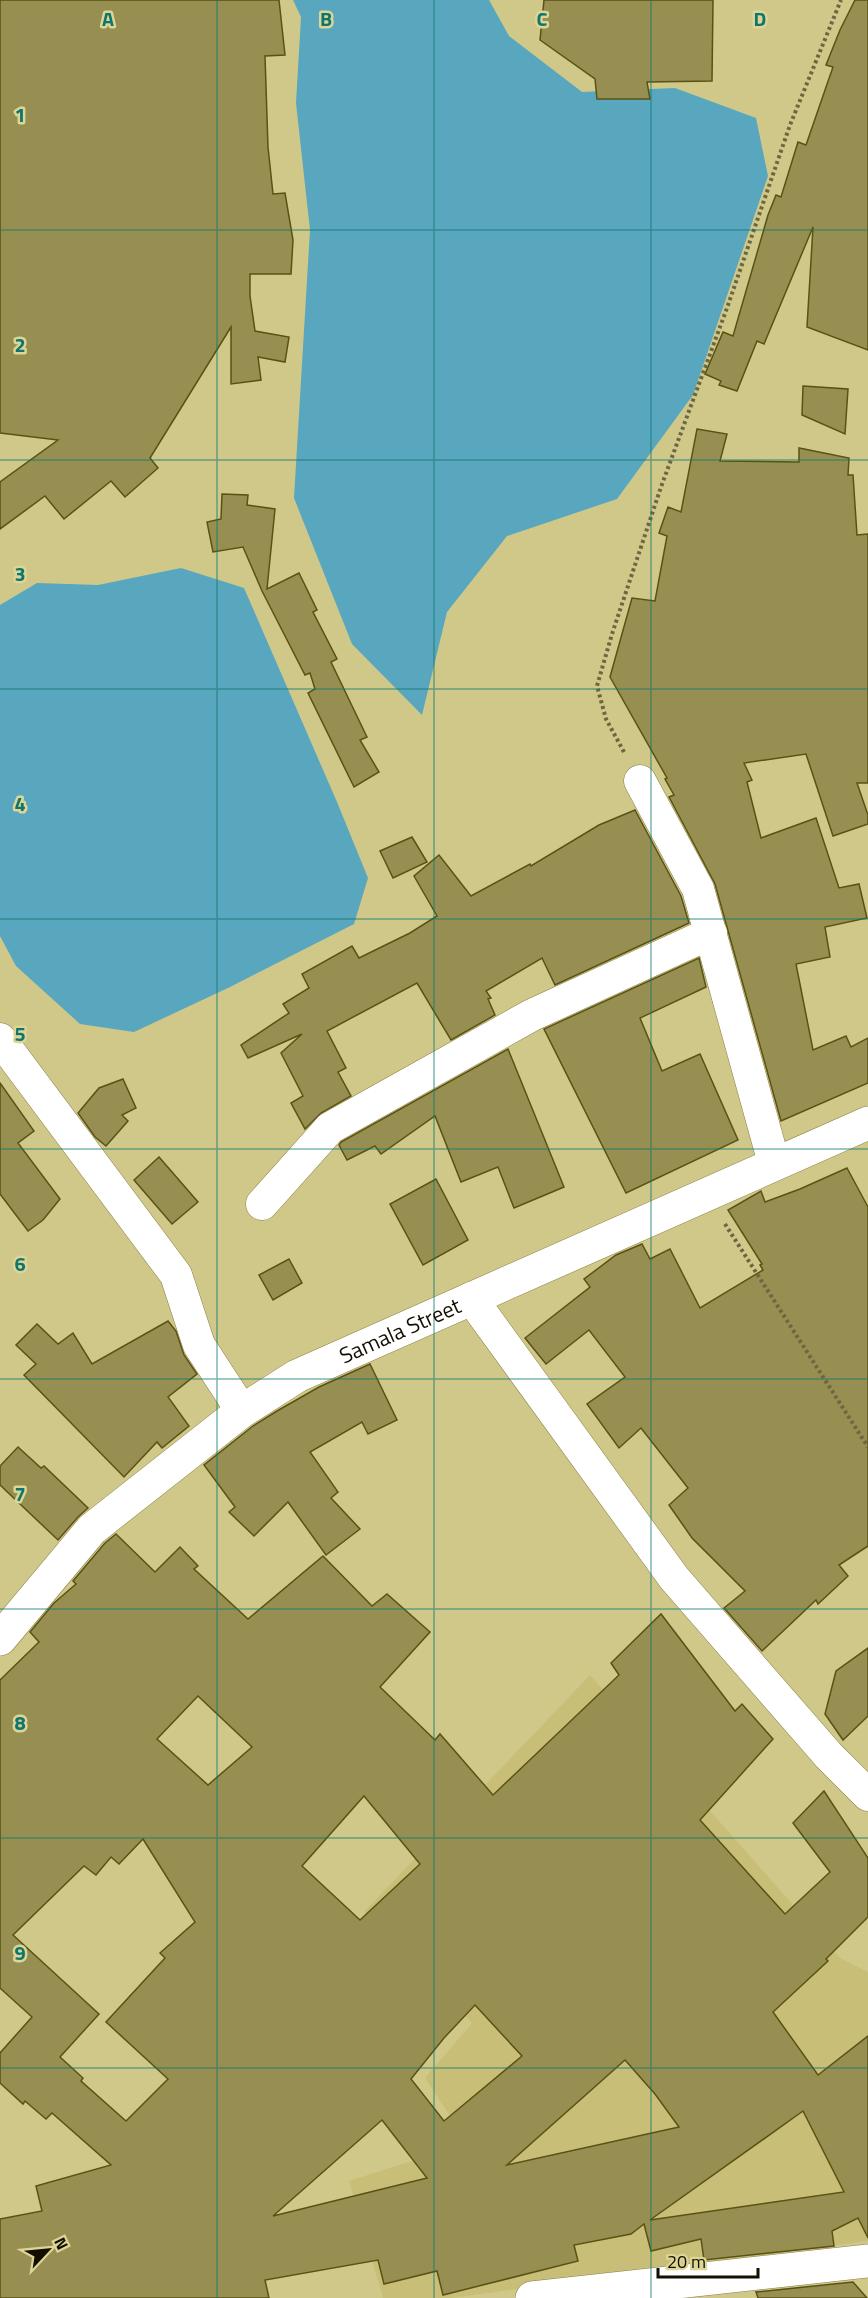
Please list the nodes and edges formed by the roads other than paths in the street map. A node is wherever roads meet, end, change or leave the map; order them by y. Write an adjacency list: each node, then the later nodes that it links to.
1 (640, 781): 2 (street)
2 (711, 933): 5 (street); 6 (street)
3 (0, 1039): 8 (street)
4 (868, 1123): 5 (street, Samala Street)
5 (774, 1163): 7 (street, Samala Street)
6 (262, 1204)
7 (471, 1298): 8 (street, Samala Street); 10 (street)
8 (242, 1411): 9 (street, Samala Street)
9 (0, 1639)
10 (868, 1795)
11 (868, 2261): 12 (street)
12 (532, 2298)

